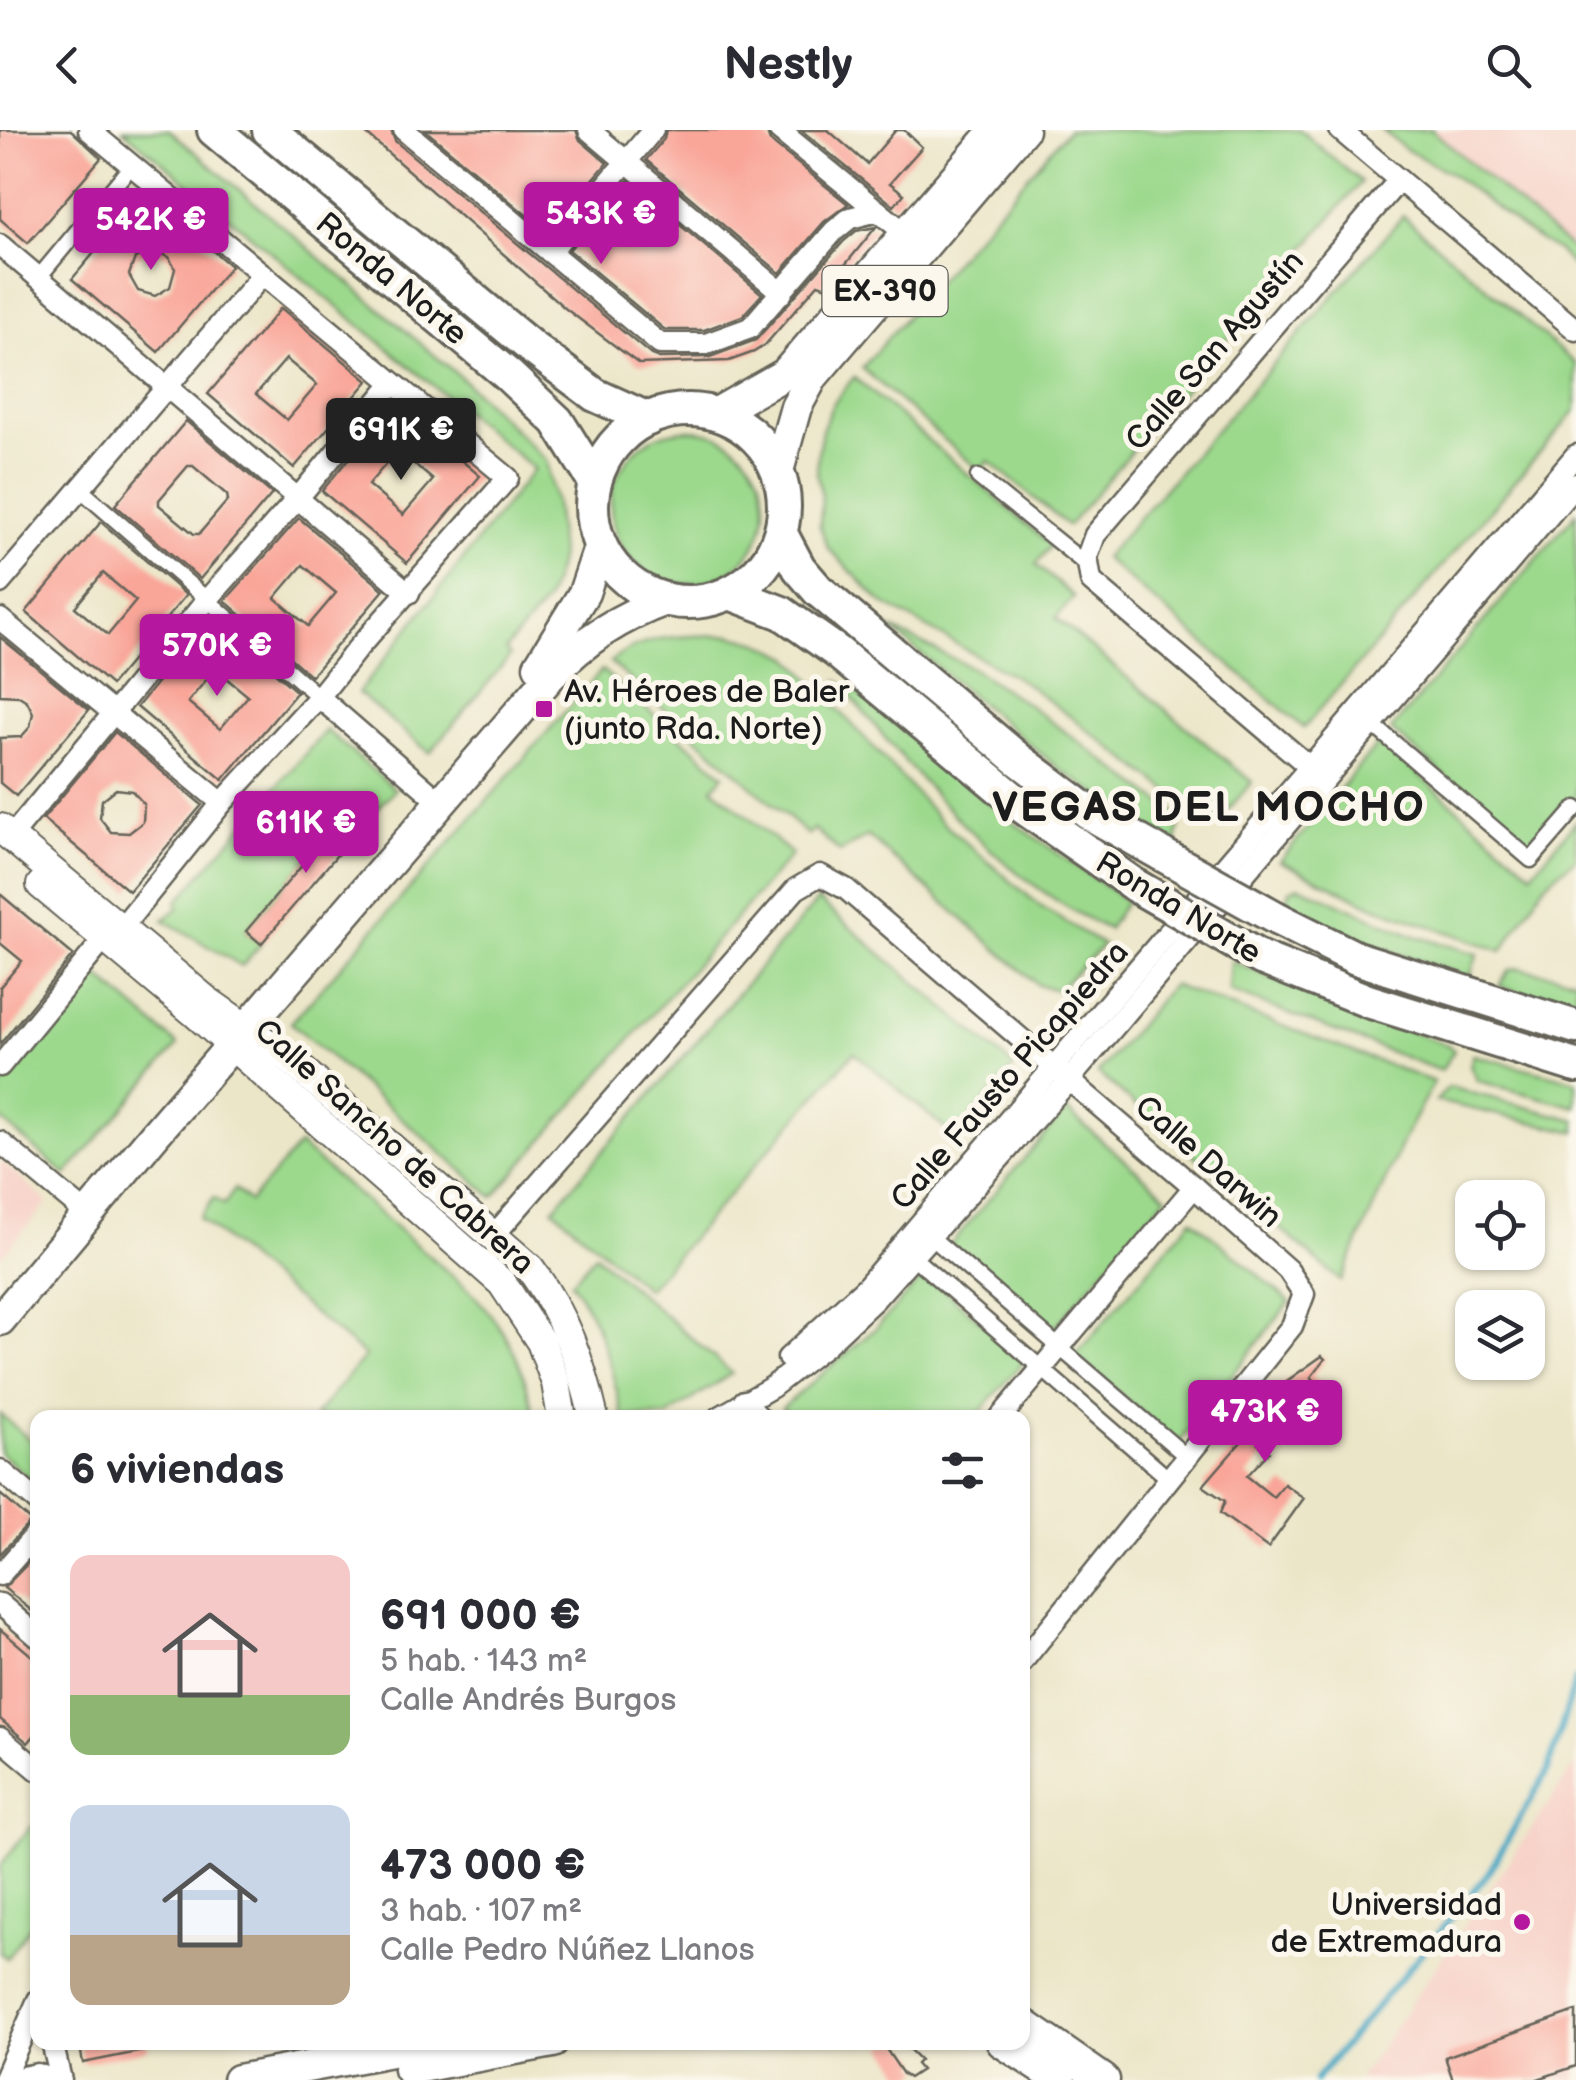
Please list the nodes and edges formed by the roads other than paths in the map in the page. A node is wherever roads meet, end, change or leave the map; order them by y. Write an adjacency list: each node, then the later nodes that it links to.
1 (89, 130): 12 (street)
2 (214, 130): 31 (highway, Ronda Norte)
3 (404, 130): 19 (street)
4 (590, 130): 11 (street)
5 (653, 130): 11 (street)
6 (779, 130): 14 (street)
7 (996, 130): 17 (main road, EX-390)
8 (1023, 130): 29 (main road, EX-390)
9 (1340, 130): 13 (street)
10 (273, 133): 27 (highway, Ronda Norte)
11 (625, 160): 19 (street); 22 (street)
12 (130, 166): 20 (street); 21 (street)
13 (1399, 180): 23 (street); 37 (street, Calle San Agustín)
14 (844, 186): 15 (street); 16 (street)
15 (878, 211): 16 (street); 17 (street)
16 (835, 230): 22 (street)
17 (906, 234): 26 (main road, EX-390)
18 (0, 246): 21 (street)
19 (550, 252): 22 (street)
20 (263, 274): 24 (street); 25 (street)
21 (39, 277): 25 (street)
22 (782, 293)
23 (1576, 330)
24 (393, 383): 34 (street); 39 (street)
25 (167, 390): 32 (street); 34 (street)
26 (716, 414): 27 (highway); 29 (highway)
27 (648, 419): 31 (highway)
28 (1576, 455): 47 (street, Calle Fausto Picapiedra)
29 (778, 471): 35 (highway)
30 (978, 476): 37 (street)
31 (595, 482): 36 (highway, Ronda Norte)
32 (80, 490): 38 (street); 41 (street)
33 (1573, 493): 46 (street, Calle Fausto Picapiedra)
34 (298, 498): 39 (street); 41 (street)
35 (781, 534): 40 (highway); 53 (highway, Ronda Norte, bridge)
36 (600, 544): 42 (highway); 48 (main road)
37 (1088, 566): 47 (street)
38 (0, 584)
39 (409, 593): 44 (street)
40 (730, 593): 42 (highway); 56 (highway, Ronda Norte, bridge)
41 (207, 600): 44 (street); 45 (street)
42 (666, 600): 54 (main road)
43 (0, 618): 45 (street)
44 (319, 698): 48 (street); 49 (street)
45 (113, 715): 49 (street); 51 (street)
46 (1372, 724): 47 (street, Calle Fausto Picapiedra); 50 (street)
47 (1318, 774): 57 (street, Calle Fausto Picapiedra)
48 (431, 794): 54 (main road)
49 (222, 804): 52 (street)
50 (1576, 808)
51 (4, 839): 52 (main road)
52 (113, 933): 54 (main road); 55 (street)
53 (1576, 1027)
54 (234, 1033): 60 (main road); 61 (main road, Calle Sancho de Cabrera); 65 (main road); 69 (main road, Calle Sancho de Cabrera)
55 (0, 1066)
56 (1576, 1066)
57 (1062, 1074): 59 (street, Calle Darwin); 61 (street, Calle Darwin); 62 (street, Calle Fausto Picapiedra); 68 (street, Calle Fausto Picapiedra)
58 (0, 1142): 60 (street)
59 (1194, 1187): 66 (street); 74 (street, Calle Darwin)
60 (76, 1205): 64 (main road)
61 (495, 1234): 70 (main road, Calle Sancho de Cabrera)
62 (931, 1237): 63 (street, Calle Fausto Picapiedra); 66 (street)
63 (913, 1258): 67 (street); 68 (street, Calle Fausto Picapiedra)
64 (0, 1294)
65 (0, 1320)
66 (1059, 1347): 67 (street); 74 (street)
67 (1041, 1368): 73 (street); 76 (street)
68 (744, 1400): 71 (street, Calle Fausto Picapiedra); 72 (street)
69 (561, 1410)
70 (592, 1410)
71 (730, 1410)
72 (753, 1410)
73 (1007, 1410)
74 (1187, 1457): 76 (street)
75 (0, 1470): 77 (street)
76 (1169, 1479): 82 (street)
77 (30, 1495)
78 (30, 1541): 79 (street)
79 (0, 1575)
80 (0, 1604): 81 (street)
81 (30, 1630)
82 (1030, 1652)
83 (0, 1738): 84 (street)
84 (30, 1758)
85 (30, 2020): 91 (street)
86 (1030, 2029): 96 (main road)
87 (53, 2050): 92 (street)
88 (395, 2050): 93 (main road)
89 (511, 2050): 94 (main road)
90 (1014, 2050): 95 (main road)
91 (6, 2080): 92 (street)
92 (58, 2080)
93 (238, 2080)
94 (352, 2080)
95 (1060, 2080)
96 (1104, 2080)

